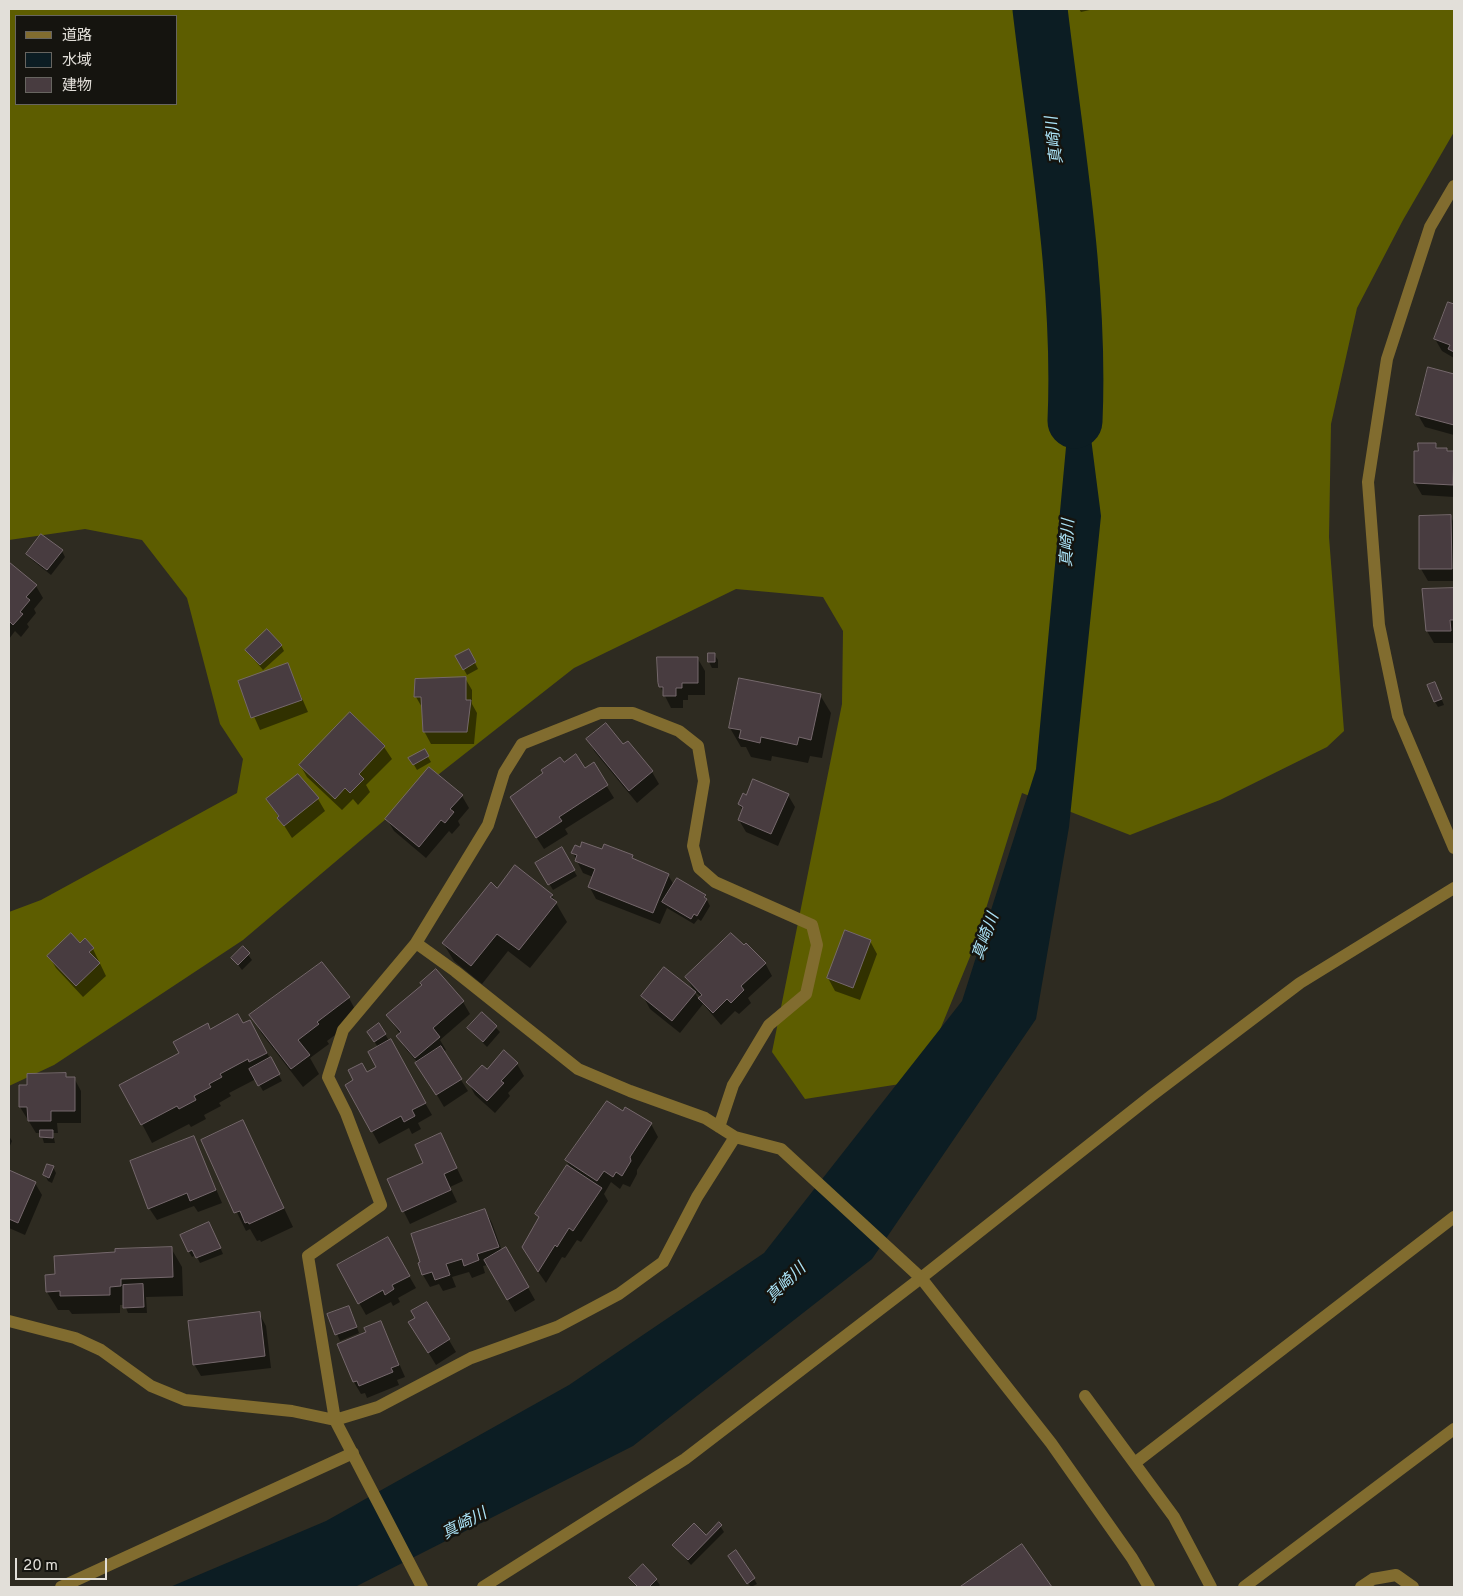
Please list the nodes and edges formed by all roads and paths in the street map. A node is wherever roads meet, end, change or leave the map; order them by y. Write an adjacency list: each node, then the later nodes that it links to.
1 (1454, 186): 2 (street)
2 (1454, 848)
3 (1454, 888): 8 (street)
4 (416, 943): 5 (street); 5 (street); 11 (street)
5 (720, 1127): 6 (street)
6 (735, 1137): 8 (street); 11 (street)
7 (1454, 1217): 14 (street)
8 (921, 1278): 17 (street); 18 (street)
9 (9, 1321): 11 (street)
10 (1085, 1396): 14 (street)
11 (335, 1420): 13 (street)
12 (1454, 1429): 20 (street)
13 (353, 1453): 15 (street); 16 (street)
14 (1136, 1462): 19 (street)
15 (61, 1587)
16 (422, 1587)
17 (483, 1587)
18 (1149, 1587)
19 (1211, 1587)
20 (1244, 1587)
21 (1361, 1587): 22 (street)
22 (1413, 1587)

